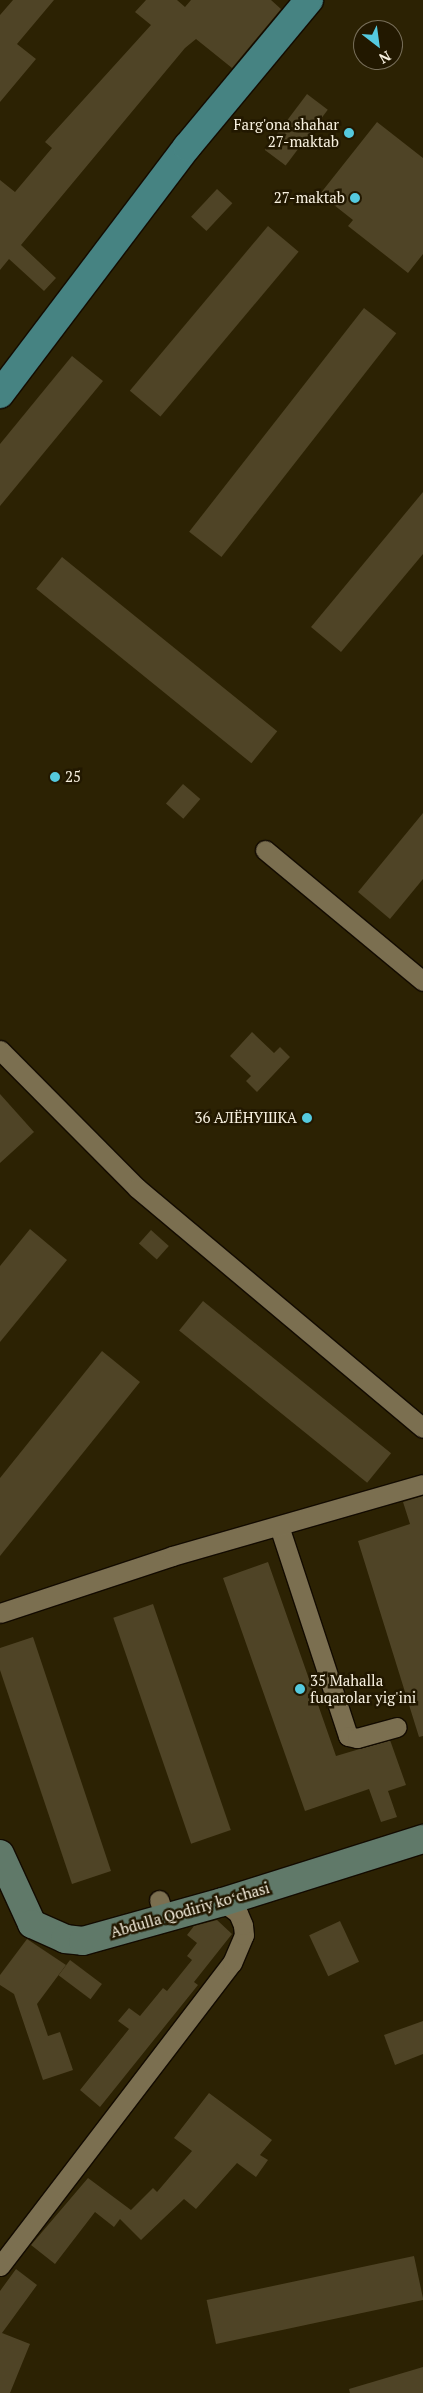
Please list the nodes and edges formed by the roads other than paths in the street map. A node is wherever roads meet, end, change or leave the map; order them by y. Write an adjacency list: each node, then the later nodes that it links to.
1 (309, 0): 2 (main road)
2 (0, 394)
3 (265, 850): 4 (street)
4 (423, 981)
5 (0, 1050): 6 (street)
6 (423, 1428)
7 (423, 1484): 8 (street)
8 (279, 1526): 9 (street); 10 (street)
9 (0, 1613)
10 (397, 1727)
11 (423, 1838): 13 (street, Abdulla Qodiriy koʻchasi)
12 (0, 1854): 13 (street, Abdulla Qodiriy koʻchasi)
13 (223, 1902): 14 (street)
14 (0, 2266)

